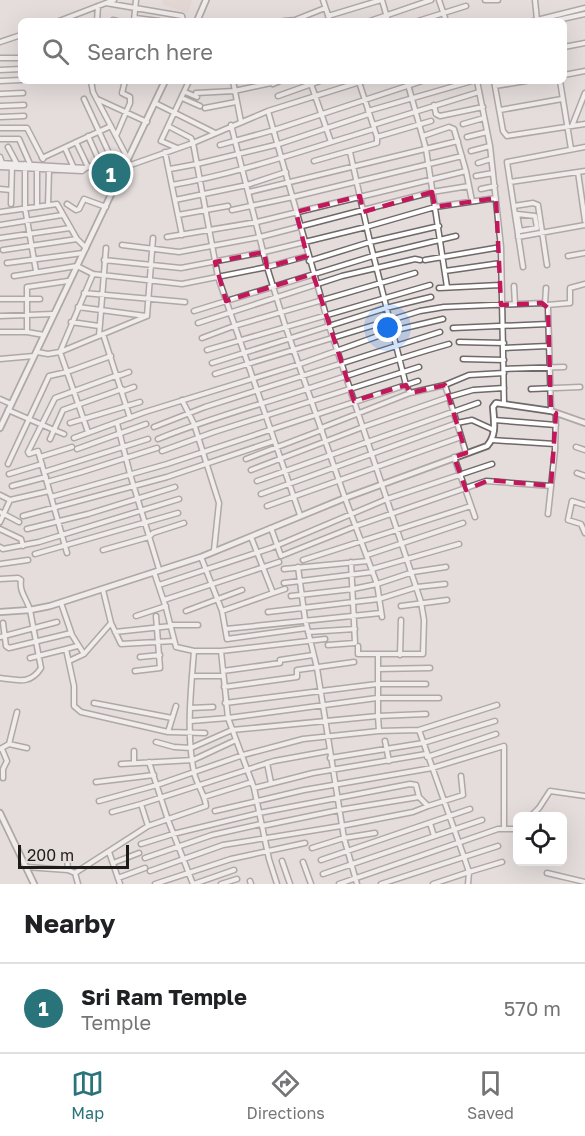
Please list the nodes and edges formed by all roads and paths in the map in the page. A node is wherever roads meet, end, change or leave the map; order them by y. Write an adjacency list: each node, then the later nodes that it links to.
1 (114, 0): 11 (street)
2 (136, 0): 14 (street)
3 (207, 0): 23 (street)
4 (324, 0): 15 (street)
5 (381, 0): 26 (street); 27 (street)
6 (431, 0): 27 (street)
7 (439, 0): 17 (street)
8 (485, 0): 9 (street)
9 (498, 0)
10 (535, 0): 30 (street)
11 (106, 3): 12 (street); 14 (street)
12 (98, 6): 19 (street); 20 (street)
13 (466, 6): 17 (street)
14 (135, 7): 21 (street); 22 (street)
15 (325, 8): 24 (street); 25 (street)
16 (585, 8): 31 (street)
17 (443, 12): 28 (street); 29 (street)
18 (585, 14): 32 (street)
19 (67, 18)
20 (98, 18)
21 (134, 18)
22 (182, 18)
23 (198, 18)
24 (300, 18)
25 (328, 18)
26 (331, 18)
27 (388, 18)
28 (426, 18)
29 (445, 18)
30 (536, 18)
31 (547, 18)
32 (567, 18)
33 (18, 36): 34 (street)
34 (0, 42)
35 (585, 43): 36 (street)
36 (567, 46)
37 (0, 58): 38 (street)
38 (18, 58)
39 (18, 69): 40 (street)
40 (0, 70)
41 (585, 71): 42 (street)
42 (567, 74)
43 (18, 80): 44 (street)
44 (0, 81)
45 (92, 84): 69 (street)
46 (124, 84): 85 (street)
47 (164, 84): 76 (street)
48 (188, 84): 62 (street)
49 (233, 84): 61 (street)
50 (267, 84): 61 (street)
51 (308, 84): 67 (street)
52 (311, 84): 68 (street)
53 (348, 84): 68 (street)
54 (361, 84): 73 (street)
55 (404, 84): 73 (street)
56 (407, 84): 71 (street)
57 (461, 84): 71 (street)
58 (478, 84): 63 (street)
59 (495, 84): 84 (street)
60 (560, 84): 74 (street)
61 (234, 91): 62 (street); 75 (street)
62 (184, 92): 70 (street)
63 (479, 92): 78 (street); 81 (street)
64 (23, 93): 66 (street)
65 (585, 93): 104 (street)
66 (0, 94)
67 (278, 96)
68 (316, 97): 86 (street); 89 (street)
69 (97, 98): 85 (street); 100 (street)
70 (182, 98): 80 (street); 87 (street)
71 (412, 98): 83 (street); 88 (street)
72 (84, 99): 107 (street)
73 (364, 99): 88 (street); 89 (street)
74 (562, 99): 84 (street); 104 (street)
75 (236, 102): 82 (street); 94 (street)
76 (155, 103): 87 (street); 93 (street)
77 (24, 105): 79 (street)
78 (434, 105): 81 (street); 83 (street)
79 (0, 106)
80 (200, 106)
81 (483, 107): 92 (street)
82 (205, 108)
83 (416, 110): 96 (street); 103 (street)
84 (500, 110): 104 (street)
85 (126, 111): 93 (street); 112 (street)
86 (268, 111): 94 (street); 106 (street)
87 (174, 112): 101 (street); 109 (street)
88 (369, 113): 102 (street); 103 (street)
89 (323, 114): 102 (street); 106 (street)
90 (24, 116): 91 (street)
91 (0, 117)
92 (484, 118): 97 (street); 108 (street)
93 (147, 122): 138 (street)
94 (241, 122): 99 (street)
95 (430, 122): 96 (street)
96 (420, 124): 111 (street); 113 (street)
97 (463, 124)
98 (585, 124): 104 (street)
99 (231, 125): 109 (street); 116 (street)
100 (111, 126): 107 (street); 112 (street)
101 (168, 126): 119 (street); 127 (street)
102 (327, 127): 120 (street); 121 (street)
103 (374, 127): 113 (street); 120 (street)
104 (570, 127): 129 (street)
105 (0, 128): 136 (street)
106 (274, 130): 116 (street); 121 (street)
107 (99, 131): 110 (street); 143 (street)
108 (487, 132): 114 (street); 123 (street)
109 (215, 133): 119 (street)
110 (88, 136): 118 (street); 148 (street)
111 (423, 136): 117 (street); 128 (street)
112 (116, 137): 138 (street)
113 (377, 137): 132 (street)
114 (467, 137)
115 (0, 139): 147 (street)
116 (235, 141): 122 (street); 133 (street)
117 (458, 141): 128 (street); 134 (street)
118 (76, 142): 126 (street); 153 (street)
119 (193, 142): 127 (street); 144 (street)
120 (331, 142): 137 (street)
121 (279, 144): 133 (street); 137 (street)
122 (220, 145)
123 (490, 146): 130 (street); 139 (street)
124 (8, 147): 146 (street)
125 (585, 147): 129 (street)
126 (65, 148): 136 (street); 149 (street)
127 (178, 148): 131 (street)
128 (426, 149): 145 (street); 150 (street)
129 (571, 149): 167 (street)
130 (471, 151)
131 (165, 152): 154 (street); 155 (street)
132 (350, 152): 140 (street); 150 (street)
133 (239, 154): 144 (street); 156 (street)
134 (462, 156): 145 (street); 157 (street)
135 (0, 157): 142 (street)
136 (42, 158): 152 (street)
137 (282, 158): 156 (street); 159 (street)
138 (129, 159): 154 (street)
139 (491, 159): 141 (street); 161 (street)
140 (314, 161)
141 (478, 163)
142 (1, 164): 146 (street)
143 (114, 164): 148 (street); 154 (street)
144 (197, 164): 155 (street); 164 (street)
145 (428, 164): 163 (street); 165 (street)
146 (13, 165): 147 (street); 174 (street)
147 (27, 165): 151 (street); 192 (street)
148 (101, 165): 153 (street)
149 (73, 166): 152 (street); 153 (street)
150 (354, 166): 165 (street); 166 (street)
151 (37, 167): 152 (street); 189 (street)
152 (48, 167): 153 (street); 185 (street)
153 (87, 167)
154 (125, 167): 190 (street)
155 (170, 169): 168 (street)
156 (243, 169): 164 (street); 169 (street)
157 (466, 171): 163 (street); 170 (street)
158 (585, 171): 160 (street)
159 (286, 172): 166 (street); 169 (street)
160 (578, 172): 167 (street); 202 (street)
161 (493, 173): 162 (street); 171 (street)
162 (476, 177)
163 (430, 178): 176 (street); 178 (street)
164 (200, 180): 168 (street); 177 (street)
165 (357, 181): 178 (street); 179 (street)
166 (288, 182): 175 (street); 179 (street)
167 (510, 182): 188 (street)
168 (172, 185): 181 (street)
169 (247, 185): 175 (street); 177 (street)
170 (469, 186): 176 (street); 182 (street)
171 (495, 186): 173 (street); 180 (street)
172 (0, 189): 174 (street)
173 (481, 189)
174 (11, 190): 183 (street)
175 (249, 192): 187 (street)
176 (432, 192): 191 (street); 197 (street)
177 (202, 194): 181 (street); 193 (street)
178 (360, 196): 196 (street); 197 (street)
179 (293, 197): 187 (street); 196 (street)
180 (496, 198): 182 (street); 228 (street)
181 (175, 200): 199 (street)
182 (472, 201): 191 (street)
183 (10, 204)
184 (67, 204): 190 (street)
185 (48, 205): 189 (street); 198 (street)
186 (228, 206): 193 (street)
187 (252, 206): 194 (street); 203 (street)
188 (514, 206): 200 (street); 213 (street)
189 (36, 207): 192 (street)
190 (106, 207): 231 (street)
191 (435, 207): 206 (street); 209 (street)
192 (25, 208): 195 (street); 201 (street)
193 (205, 210): 199 (street); 211 (street)
194 (232, 210)
195 (0, 212)
196 (296, 212): 203 (street); 208 (street)
197 (363, 212): 208 (street); 209 (street)
198 (62, 214): 201 (street); 210 (street)
199 (178, 215): 214 (street)
200 (516, 216): 207 (street); 207 (street)
201 (28, 220): 204 (street); 212 (street)
202 (585, 221)
203 (256, 222): 211 (street); 217 (street)
204 (0, 225)
205 (585, 225): 213 (street)
206 (439, 226): 222 (street); 224 (street)
207 (518, 226): 218 (street)
208 (300, 227): 217 (street); 223 (street)
209 (366, 227): 223 (street); 224 (street)
210 (70, 228): 212 (street); 221 (street)
211 (209, 230): 214 (street); 227 (street)
212 (30, 233): 219 (street); 226 (street)
213 (543, 233): 218 (street); 245 (street)
214 (182, 235): 216 (street)
215 (456, 236): 222 (street)
216 (167, 237)
217 (260, 237): 227 (street); 233 (street)
218 (518, 237): 249 (street)
219 (0, 238)
220 (153, 238): 232 (street)
221 (77, 239): 226 (street); 231 (street)
222 (441, 240): 235 (street); 236 (street)
223 (303, 242): 233 (street); 239 (street)
224 (370, 242): 235 (street); 239 (street)
225 (122, 245): 232 (street)
226 (32, 246): 230 (street); 238 (street)
227 (212, 246): 232 (street); 241 (street)
228 (501, 247): 236 (street); 243 (street)
229 (106, 248): 240 (street)
230 (3, 250)
231 (85, 250): 238 (street); 246 (street)
232 (152, 250): 244 (street)
233 (264, 252): 241 (street); 247 (street)
234 (585, 253): 237 (street)
235 (373, 256): 248 (street); 254 (street)
236 (443, 256): 248 (street); 251 (street)
237 (568, 256)
238 (34, 259): 242 (street); 250 (street)
239 (308, 259): 247 (street); 254 (street)
240 (104, 260): 244 (street); 256 (street)
241 (215, 262): 244 (street); 257 (street)
242 (7, 263)
243 (501, 263): 251 (street); 264 (street)
244 (151, 265): 259 (street)
245 (548, 265)
246 (77, 266): 250 (street); 253 (street); 258 (street)
247 (267, 267): 257 (street); 261 (street)
248 (376, 267): 260 (street); 262 (street)
249 (523, 267)
250 (36, 271): 255 (street)
251 (445, 272): 267 (street)
252 (416, 273): 260 (street)
253 (93, 274): 256 (street); 270 (street)
254 (313, 274): 261 (street); 262 (street)
255 (14, 276)
256 (103, 276): 259 (street); 271 (street)
257 (218, 277): 259 (street); 279 (street)
258 (68, 281): 278 (street); 292 (street)
259 (150, 281): 274 (street)
260 (380, 283): 272 (street); 280 (street)
261 (273, 285): 275 (street); 279 (street)
262 (317, 285): 275 (street); 280 (street)
263 (430, 285): 272 (street)
264 (500, 285): 267 (street); 284 (street)
265 (514, 286): 282 (street)
266 (585, 286): 283 (street)
267 (447, 287): 268 (street)
268 (439, 288)
269 (546, 288): 283 (street)
270 (84, 293): 271 (street); 285 (street)
271 (101, 294): 274 (street); 287 (street)
272 (383, 297): 286 (street); 293 (street)
273 (431, 297): 286 (street)
274 (148, 298): 281 (street); 295 (street)
275 (277, 298): 289 (street); 290 (street)
276 (0, 299): 278 (street)
277 (40, 299): 278 (street)
278 (28, 300): 291 (street)
279 (226, 301): 288 (street); 290 (street)
280 (321, 301): 289 (street); 293 (street)
281 (185, 302)
282 (515, 304): 283 (street); 284 (street)
283 (546, 304): 300 (street)
284 (501, 305): 297 (street); 305 (street)
285 (78, 307): 287 (street); 298 (street)
286 (386, 308): 297 (street); 304 (street)
287 (100, 310): 295 (street); 302 (street)
288 (194, 310)
289 (281, 312): 301 (street); 303 (street)
290 (230, 313): 299 (street); 303 (street)
291 (27, 314): 292 (street); 294 (street); 309 (street)
292 (53, 314): 311 (street)
293 (325, 314): 301 (street); 304 (street)
294 (0, 316)
295 (147, 316): 312 (street)
296 (443, 319): 307 (street)
297 (389, 321): 307 (street); 314 (street)
298 (71, 322): 302 (street); 325 (street)
299 (198, 323)
300 (548, 324): 305 (street); 321 (street)
301 (285, 325): 315 (street); 316 (street)
302 (99, 326): 312 (street)
303 (234, 326): 313 (street); 316 (street)
304 (328, 326): 314 (street); 315 (street)
305 (502, 327): 306 (street); 319 (street)
306 (453, 328)
307 (392, 331): 320 (street); 324 (street)
308 (0, 332): 309 (street)
309 (27, 332): 311 (street)
310 (440, 332): 320 (street)
311 (44, 335): 327 (street)
312 (101, 335): 325 (street); 328 (street)
313 (202, 338)
314 (333, 338): 323 (street); 324 (street)
315 (290, 339): 323 (street); 326 (street)
316 (239, 340): 322 (street); 326 (street)
317 (459, 342): 319 (street)
318 (449, 344): 329 (street)
319 (504, 345): 321 (street); 332 (street)
320 (395, 346): 329 (street); 336 (street)
321 (548, 346): 338 (street)
322 (207, 350)
323 (295, 350): 334 (street); 335 (street)
324 (337, 351): 335 (street); 336 (street)
325 (60, 352): 327 (street); 341 (street)
326 (243, 353): 333 (street); 334 (street)
327 (35, 354): 330 (street); 371 (street)
328 (111, 356): 341 (street); 345 (street)
329 (399, 358): 343 (street); 347 (street)
330 (0, 359)
331 (463, 359): 332 (street)
332 (504, 360): 340 (street)
333 (212, 363)
334 (247, 364): 344 (street); 348 (street)
335 (300, 364): 346 (street); 348 (street)
336 (341, 364): 346 (street); 347 (street)
337 (419, 367): 343 (street)
338 (549, 367): 339 (street); 340 (street); 355 (street)
339 (564, 367)
340 (504, 371): 351 (street); 354 (street)
341 (67, 372): 361 (street); 383 (street)
342 (129, 372): 345 (street)
343 (403, 372): 350 (street); 357 (street)
344 (215, 374)
345 (118, 375): 359 (street); 361 (street)
346 (304, 376): 356 (street); 360 (street)
347 (345, 376): 356 (street); 357 (street)
348 (252, 378): 360 (street); 365 (street)
349 (418, 381): 350 (street)
350 (406, 385): 362 (street); 367 (street)
351 (445, 385): 362 (street); 363 (street)
352 (134, 387): 359 (street)
353 (580, 387): 355 (street)
354 (504, 388): 363 (street); 370 (street)
355 (550, 388): 358 (street); 378 (street)
356 (308, 389): 366 (street); 372 (street)
357 (350, 389): 366 (street); 367 (street)
358 (531, 389)
359 (122, 390): 373 (street); 374 (street)
360 (256, 391): 372 (street); 377 (street)
361 (73, 392): 373 (street); 392 (street)
362 (410, 393): 380 (street)
363 (449, 397): 376 (street); 395 (street)
364 (0, 399): 371 (street)
365 (182, 400): 377 (street); 382 (street)
366 (312, 401): 379 (street); 381 (street)
367 (354, 401): 379 (street); 380 (street)
368 (140, 402): 374 (street)
369 (478, 403): 376 (street)
370 (504, 403): 378 (street); 385 (street)
371 (11, 404): 375 (street)
372 (261, 404): 381 (street); 391 (street)
373 (78, 405): 384 (street); 399 (street)
374 (128, 406): 382 (street); 384 (street)
375 (8, 410): 383 (street); 396 (street)
376 (453, 411): 388 (street); 412 (street)
377 (189, 412): 391 (street); 394 (street)
378 (553, 412): 389 (street); 393 (street)
379 (317, 414): 397 (street); 398 (street)
380 (358, 414): 395 (street); 398 (street)
381 (265, 416): 397 (street); 404 (street)
382 (130, 418): 387 (street)
383 (30, 420): 392 (street); 428 (street)
384 (84, 420): 386 (street); 401 (street)
385 (494, 420): 393 (street); 400 (street)
386 (70, 423)
387 (117, 423): 401 (street); 403 (street)
388 (457, 423): 400 (street); 405 (street); 420 (street)
389 (585, 423)
390 (146, 424): 403 (street)
391 (194, 424): 404 (street); 409 (street)
392 (42, 425): 399 (street); 423 (street)
393 (556, 425): 414 (street)
394 (154, 427)
395 (363, 427): 412 (street); 413 (street)
396 (0, 428)
397 (270, 429): 411 (street); 419 (street)
398 (322, 429): 413 (street); 417 (street)
399 (54, 430): 402 (street); 407 (street)
400 (494, 430): 410 (street)
401 (88, 432): 406 (street)
402 (64, 434)
403 (120, 435): 415 (street); 423 (street)
404 (198, 437): 419 (street); 425 (street)
405 (461, 437): 421 (street); 432 (street)
406 (74, 438)
407 (50, 439)
408 (148, 439): 415 (street)
409 (158, 439)
410 (492, 440): 414 (street); 421 (street)
411 (274, 441): 417 (street); 431 (street)
412 (367, 441): 420 (street); 422 (street)
413 (326, 442): 422 (street); 427 (street)
414 (555, 444): 448 (street)
415 (124, 447): 425 (street); 436 (street)
416 (576, 447): 418 (street)
417 (276, 448): 426 (street); 427 (street)
418 (585, 450)
419 (204, 452): 431 (street); 439 (street)
420 (371, 453): 432 (street); 433 (street)
421 (466, 453): 424 (street)
422 (331, 455): 433 (street); 435 (street)
423 (39, 457): 429 (street)
424 (454, 457): 440 (street); 446 (street)
425 (126, 459): 439 (street); 442 (street)
426 (246, 459)
427 (280, 459): 434 (street); 435 (street)
428 (8, 464)
429 (42, 464): 436 (street); 438 (street)
430 (492, 464): 440 (street)
431 (208, 465): 449 (street); 499 (street)
432 (376, 466): 443 (street); 446 (street)
433 (335, 467): 443 (street); 445 (street)
434 (251, 470)
435 (284, 471): 444 (street); 445 (street)
436 (44, 472): 442 (street)
437 (577, 473): 441 (street)
438 (9, 474)
439 (130, 474): 449 (street); 455 (street)
440 (461, 475): 451 (street); 460 (street)
441 (585, 476)
442 (46, 479): 447 (street); 452 (street)
443 (339, 480): 456 (street); 458 (street)
444 (257, 481)
445 (289, 484): 453 (street); 456 (street)
446 (382, 484): 458 (street); 460 (street)
447 (12, 486)
448 (551, 486): 451 (street); 471 (street)
449 (134, 487): 457 (street); 465 (street)
450 (175, 487): 457 (street)
451 (466, 490): 464 (street); 470 (street)
452 (49, 491): 455 (street); 461 (street)
453 (261, 494)
454 (0, 495): 461 (street)
455 (51, 496): 465 (street)
456 (293, 497): 463 (street); 472 (street)
457 (138, 498): 466 (street); 475 (street)
458 (345, 498): 469 (street); 472 (street)
459 (179, 499): 466 (street)
460 (387, 499): 469 (street); 470 (street)
461 (10, 500): 467 (street)
462 (585, 505): 481 (street)
463 (267, 506)
464 (471, 506): 474 (street); 486 (street)
465 (53, 508): 473 (street); 475 (street)
466 (141, 511): 478 (street); 488 (street)
467 (2, 513): 476 (street); 477 (street)
468 (178, 513): 478 (street)
469 (351, 514): 482 (street); 493 (street)
470 (393, 514): 482 (street); 486 (street)
471 (548, 514)
472 (300, 515): 483 (street)
473 (23, 516)
474 (475, 517)
475 (57, 520): 485 (street); 488 (street)
476 (0, 522)
477 (19, 522)
478 (146, 523): 489 (street); 496 (street)
479 (184, 523): 489 (street)
480 (463, 523): 492 (street)
481 (583, 525): 487 (street)
482 (356, 526): 491 (street); 493 (street)
483 (271, 528): 490 (street); 493 (street)
484 (0, 529): 495 (street)
485 (27, 529)
486 (397, 529): 491 (street); 492 (street)
487 (585, 533)
488 (61, 535): 495 (street); 496 (street)
489 (149, 537): 498 (street); 516 (street)
490 (251, 537): 499 (street); 501 (street)
491 (362, 541): 503 (street); 507 (street)
492 (402, 543): 503 (street); 505 (street)
493 (277, 544): 501 (street)
494 (459, 544): 505 (street)
495 (23, 546): 497 (street)
496 (65, 546): 500 (street); 502 (street)
497 (0, 548)
498 (103, 550)
499 (214, 550): 504 (street)
500 (67, 553)
501 (257, 553): 514 (street); 517 (street)
502 (35, 555)
503 (367, 555): 508 (street)
504 (201, 557): 516 (street); 517 (street)
505 (407, 558): 518 (street); 519 (street)
506 (28, 560): 511 (street)
507 (303, 560)
508 (368, 561): 510 (street); 518 (street)
509 (279, 562): 514 (street)
510 (351, 562): 512 (street); 520 (street)
511 (0, 564)
512 (298, 567): 515 (street); 522 (street)
513 (446, 567): 519 (street)
514 (263, 568): 524 (street); 533 (street)
515 (284, 569)
516 (157, 570): 527 (street); 531 (street)
517 (208, 570): 524 (street); 527 (street)
518 (372, 571): 520 (street); 525 (street)
519 (412, 572): 525 (street); 528 (street)
520 (352, 574): 522 (street); 530 (street)
521 (0, 579): 546 (street)
522 (299, 580): 523 (street); 534 (street)
523 (284, 583)
524 (213, 584): 537 (street); 538 (street)
525 (377, 584): 530 (street); 536 (street)
526 (445, 584): 528 (street)
527 (159, 585): 537 (street)
528 (417, 586): 536 (street); 541 (street)
529 (285, 589): 533 (street)
530 (353, 589): 534 (street); 540 (street)
531 (103, 590): 542 (street); 558 (street)
532 (242, 590): 538 (street)
533 (273, 594): 548 (street)
534 (301, 595): 535 (street); 545 (street)
535 (291, 596)
536 (379, 598): 540 (street); 551 (street)
537 (164, 600): 543 (street)
538 (218, 600): 547 (street); 548 (street)
539 (447, 600): 541 (street)
540 (353, 602): 545 (street); 551 (street)
541 (421, 602): 544 (street); 584 (street)
542 (61, 603): 546 (street); 567 (street)
543 (165, 606): 552 (street); 559 (street)
544 (401, 606)
545 (303, 608): 550 (street); 554 (street)
546 (30, 610): 549 (street); 561 (street)
547 (186, 611)
548 (222, 611): 563 (street)
549 (0, 612)
550 (268, 612)
551 (353, 614): 554 (street); 564 (street)
552 (136, 616)
553 (156, 616): 562 (street)
554 (305, 619): 563 (street); 565 (street)
555 (401, 620): 584 (street)
556 (57, 622): 561 (street)
557 (3, 623): 568 (street)
558 (111, 623): 566 (street); 580 (street)
559 (171, 625): 560 (street); 562 (street); 570 (street)
560 (198, 625)
561 (34, 628): 568 (street); 572 (street)
562 (157, 628): 566 (street); 573 (street)
563 (226, 629): 565 (street)
564 (355, 629): 565 (street); 574 (street)
565 (307, 630): 571 (street)
566 (115, 632): 573 (street)
567 (71, 633): 572 (street); 575 (street)
568 (2, 637): 572 (street)
569 (325, 639): 571 (street)
570 (174, 640): 573 (street); 578 (street)
571 (310, 641): 579 (street); 582 (street)
572 (38, 642): 585 (street)
573 (159, 642): 581 (street)
574 (328, 645)
575 (77, 646): 577 (street); 580 (street)
576 (358, 646): 583 (street)
577 (66, 649): 585 (street); 588 (street)
578 (194, 651): 579 (street); 595 (street)
579 (222, 651): 594 (street)
580 (84, 654): 588 (street)
581 (160, 655): 586 (street); 593 (street)
582 (314, 655): 590 (street); 594 (street)
583 (378, 655): 584 (street); 592 (street)
584 (400, 655)
585 (40, 656): 587 (street); 596 (street)
586 (140, 657)
587 (30, 658)
588 (69, 661): 621 (street)
589 (354, 662): 590 (street)
590 (317, 668): 599 (street); 600 (street)
591 (430, 668): 592 (street)
592 (378, 669): 597 (street)
593 (135, 671)
594 (223, 674): 595 (street); 599 (street)
595 (192, 676): 609 (street)
596 (0, 678)
597 (377, 684): 598 (street); 600 (street); 601 (street)
598 (426, 684)
599 (224, 687): 604 (street)
600 (320, 690): 604 (street); 605 (street)
601 (377, 698): 602 (street); 605 (street); 612 (street)
602 (439, 698)
603 (94, 703): 613 (street)
604 (225, 703): 614 (street)
605 (322, 705): 614 (street); 616 (street)
606 (497, 705): 619 (street)
607 (176, 706): 613 (street)
608 (213, 707): 609 (street)
609 (190, 708): 615 (street)
610 (16, 712): 630 (street)
611 (426, 714): 612 (street)
612 (378, 716): 616 (street); 620 (street)
613 (172, 718): 621 (street)
614 (228, 718): 615 (street); 618 (street)
615 (191, 721): 623 (street)
616 (324, 721): 618 (street); 625 (street)
617 (495, 721): 629 (street)
618 (232, 730): 626 (street); 632 (street)
619 (419, 730): 620 (street); 629 (street)
620 (379, 731): 625 (street)
621 (168, 732): 623 (street)
622 (206, 733): 623 (street)
623 (191, 734): 632 (street)
624 (496, 734): 638 (street)
625 (326, 737): 636 (street); 637 (street)
626 (236, 741): 637 (street); 640 (street)
627 (385, 741): 634 (street)
628 (156, 742): 632 (street)
629 (423, 743): 634 (street); 638 (street)
630 (9, 744): 631 (street); 633 (street)
631 (27, 748)
632 (191, 748): 640 (street)
633 (1, 749): 652 (street)
634 (386, 749): 639 (street); 641 (street)
635 (134, 751): 643 (street)
636 (329, 751): 639 (street); 644 (street)
637 (243, 755): 647 (street); 649 (street)
638 (427, 756): 641 (street); 646 (street)
639 (330, 758): 648 (street)
640 (193, 760): 642 (street); 649 (street)
641 (388, 761): 648 (street)
642 (149, 762): 643 (street); 650 (street)
643 (134, 763): 645 (street)
644 (267, 763): 647 (street); 655 (street)
645 (121, 764)
646 (432, 768): 658 (street); 667 (street); 684 (street)
647 (248, 769): 653 (street); 657 (street)
648 (332, 770): 655 (street); 658 (street)
649 (194, 773): 656 (street); 657 (street)
650 (154, 775): 654 (street); 656 (street)
651 (461, 776): 667 (street)
652 (3, 778)
653 (252, 782): 659 (street); 662 (street)
654 (96, 783)
655 (271, 783): 659 (street)
656 (157, 785): 661 (street); 665 (street)
657 (200, 785): 661 (street); 662 (street)
658 (335, 785): 664 (street); 666 (street)
659 (254, 788): 666 (street)
660 (585, 796): 674 (street)
661 (160, 797): 668 (street); 678 (street)
662 (204, 797): 678 (street)
663 (419, 797): 664 (street); 669 (street); 671 (street)
664 (337, 798): 671 (street); 676 (street)
665 (99, 801)
666 (256, 801): 672 (street); 676 (street)
667 (445, 801): 669 (street); 677 (street)
668 (141, 804): 673 (street); 682 (street)
669 (428, 806): 683 (street)
670 (470, 809): 677 (street)
671 (339, 810): 681 (street); 683 (street)
672 (216, 811)
673 (112, 812)
674 (535, 812)
675 (0, 813): 712 (street)
676 (259, 813): 681 (street); 688 (street)
677 (451, 817): 680 (street); 685 (street)
678 (168, 820): 682 (street); 688 (street)
679 (482, 820): 685 (street)
680 (430, 823): 689 (street); 699 (street)
681 (261, 825): 690 (street); 696 (street)
682 (148, 826): 700 (street)
683 (341, 826): 690 (street); 691 (street)
684 (504, 828): 686 (street); 693 (street)
685 (455, 829): 689 (street); 693 (street)
686 (513, 829)
687 (375, 833): 691 (street)
688 (173, 834): 694 (street); 696 (street)
689 (434, 836): 711 (street)
690 (264, 837): 698 (street); 705 (street)
691 (344, 838): 697 (street); 699 (street)
692 (305, 843): 698 (street)
693 (460, 843): 703 (street); 722 (street)
694 (141, 844)
695 (498, 846): 703 (street)
696 (178, 847): 704 (street); 705 (street)
697 (312, 848)
698 (267, 851): 717 (street); 730 (street)
699 (347, 851): 706 (street); 711 (street)
700 (109, 852): 708 (street); 716 (street)
701 (139, 853): 708 (street)
702 (67, 856): 713 (street)
703 (464, 857): 715 (street); 734 (street)
704 (145, 858)
705 (184, 860): 717 (street); 720 (street)
706 (321, 860)
707 (282, 861): 731 (street)
708 (113, 862): 720 (street)
709 (303, 862): 732 (street)
710 (502, 862): 715 (street)
711 (351, 864): 719 (street); 722 (street)
712 (25, 867): 713 (street); 724 (street)
713 (68, 870): 716 (street)
714 (234, 870): 728 (street)
715 (469, 872): 735 (street); 736 (street)
716 (75, 873): 725 (street)
717 (189, 873): 727 (street); 728 (street)
718 (547, 873): 723 (street)
719 (323, 874)
720 (118, 878): 726 (street)
721 (237, 879): 729 (street)
722 (356, 881): 733 (street)
723 (585, 882)
724 (34, 884)
725 (78, 884)
726 (120, 884)
727 (154, 884)
728 (193, 884)
729 (221, 884)
730 (278, 884)
731 (290, 884)
732 (311, 884)
733 (339, 884)
734 (381, 884)
735 (433, 884)
736 (468, 884)

